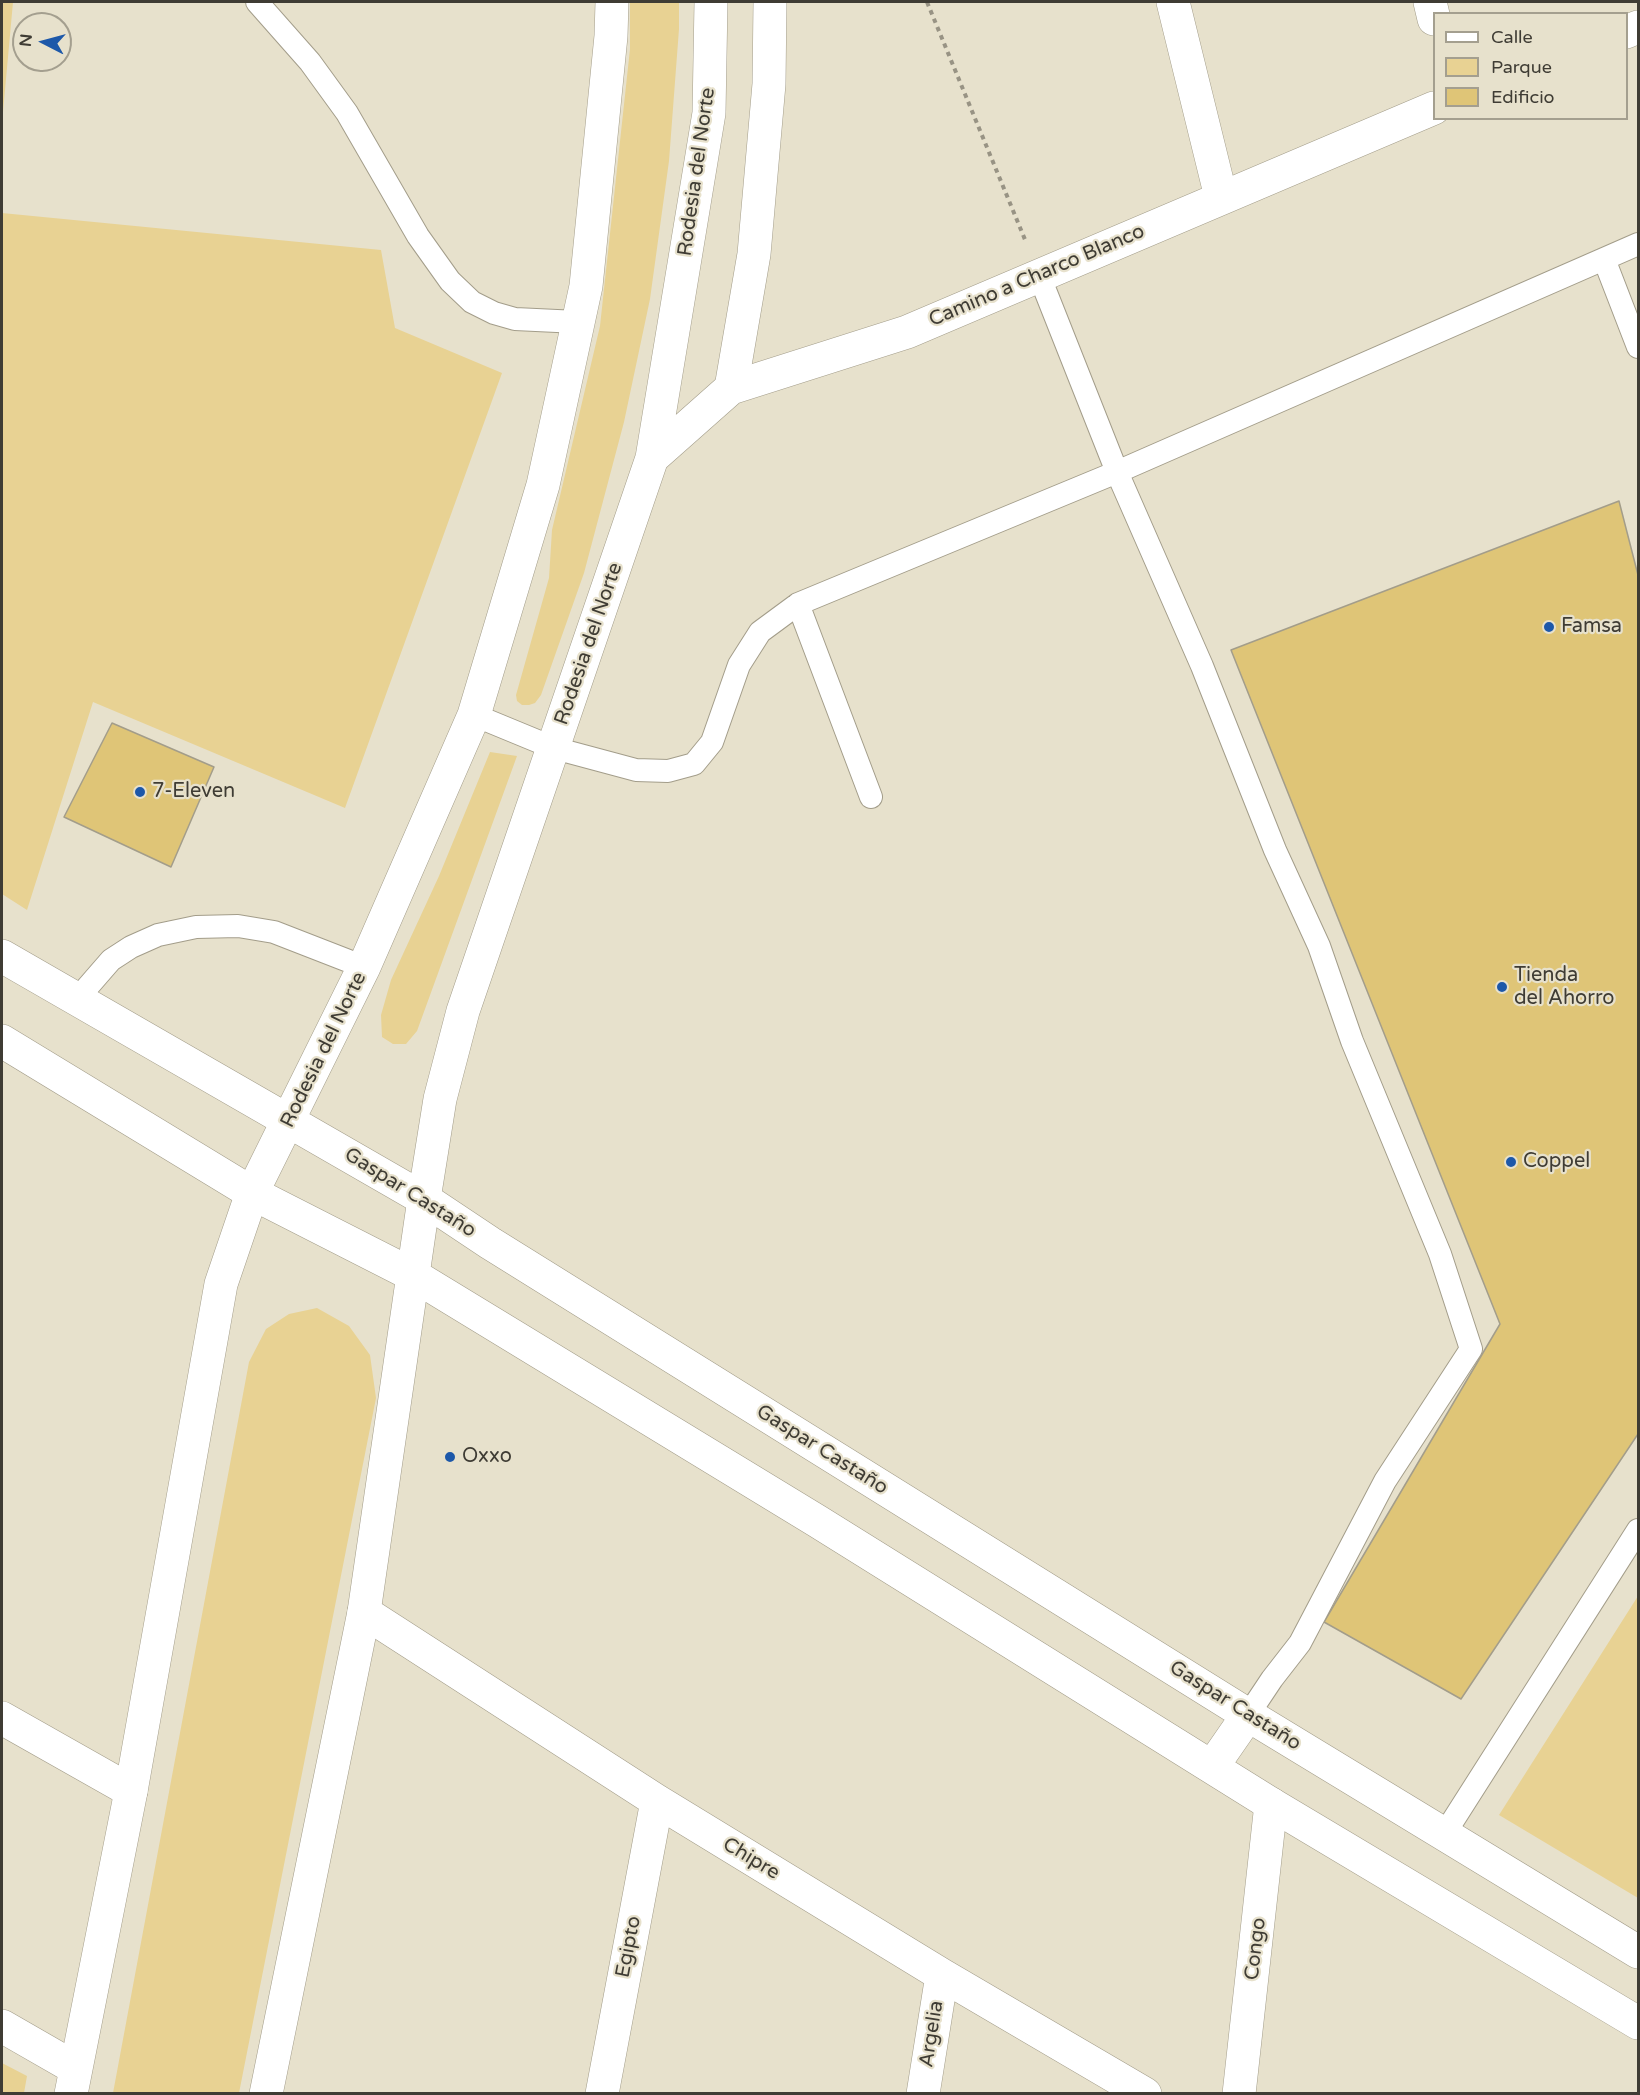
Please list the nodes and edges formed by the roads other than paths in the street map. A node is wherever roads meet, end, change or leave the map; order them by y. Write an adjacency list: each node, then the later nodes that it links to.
1 (257, 2): 11 (lane)
2 (612, 2): 11 (street, Rodesia del Norte)
3 (711, 2): 14 (street, Rodesia del Norte)
4 (770, 2): 13 (street)
5 (1173, 2): 7 (street)
6 (1433, 108): 7 (street, Camino a Charco Blanco)
7 (1221, 197): 10 (street, Camino a Charco Blanco)
8 (1638, 244): 9 (lane)
9 (1604, 259): 12 (lane); 15 (lane)
10 (1039, 275): 13 (street, Camino a Charco Blanco); 15 (lane)
11 (578, 322): 17 (street, Rodesia del Norte)
12 (1638, 347)
13 (731, 388): 14 (street, Camino a Charco Blanco)
14 (652, 458): 18 (street, Rodesia del Norte)
15 (1117, 472): 16 (lane); 30 (lane)
16 (798, 604): 18 (lane); 19 (lane)
17 (474, 715): 18 (lane); 21 (street, Rodesia del Norte)
18 (554, 748): 26 (street, Rodesia del Norte)
19 (871, 797)
20 (2, 956): 22 (street, Gaspar Castaño)
21 (364, 967): 22 (lane); 24 (street, Rodesia del Norte)
22 (78, 998): 24 (street, Gaspar Castaño)
23 (2, 1041): 25 (street)
24 (289, 1121): 25 (street, Rodesia del Norte); 26 (street, Gaspar Castaño)
25 (252, 1193): 27 (street); 33 (street, Rodesia del Norte)
26 (424, 1199): 27 (street, Rodesia del Norte); 30 (street, Gaspar Castaño)
27 (413, 1275): 29 (street, Rodesia del Norte); 32 (street)
28 (1638, 1530): 36 (lane)
29 (364, 1612): 34 (street, Chipre); 42 (street, Rodesia del Norte)
30 (1248, 1715): 32 (street); 36 (street, Gaspar Castaño)
31 (2, 1718): 33 (street)
32 (1212, 1767): 35 (street)
33 (131, 1791): 41 (street, Rodesia del Norte)
34 (657, 1801): 38 (street, Chipre); 43 (street, Egipto)
35 (1271, 1804): 39 (street); 46 (street, Congo)
36 (1445, 1833): 37 (street, Gaspar Castaño)
37 (1638, 1952)
38 (942, 1975): 44 (street, Argelia); 45 (street, Chipre)
39 (1638, 2023)
40 (2, 2026): 41 (street)
41 (73, 2081)
42 (266, 2094)
43 (602, 2094)
44 (923, 2094)
45 (1145, 2094)
46 (1239, 2094)

